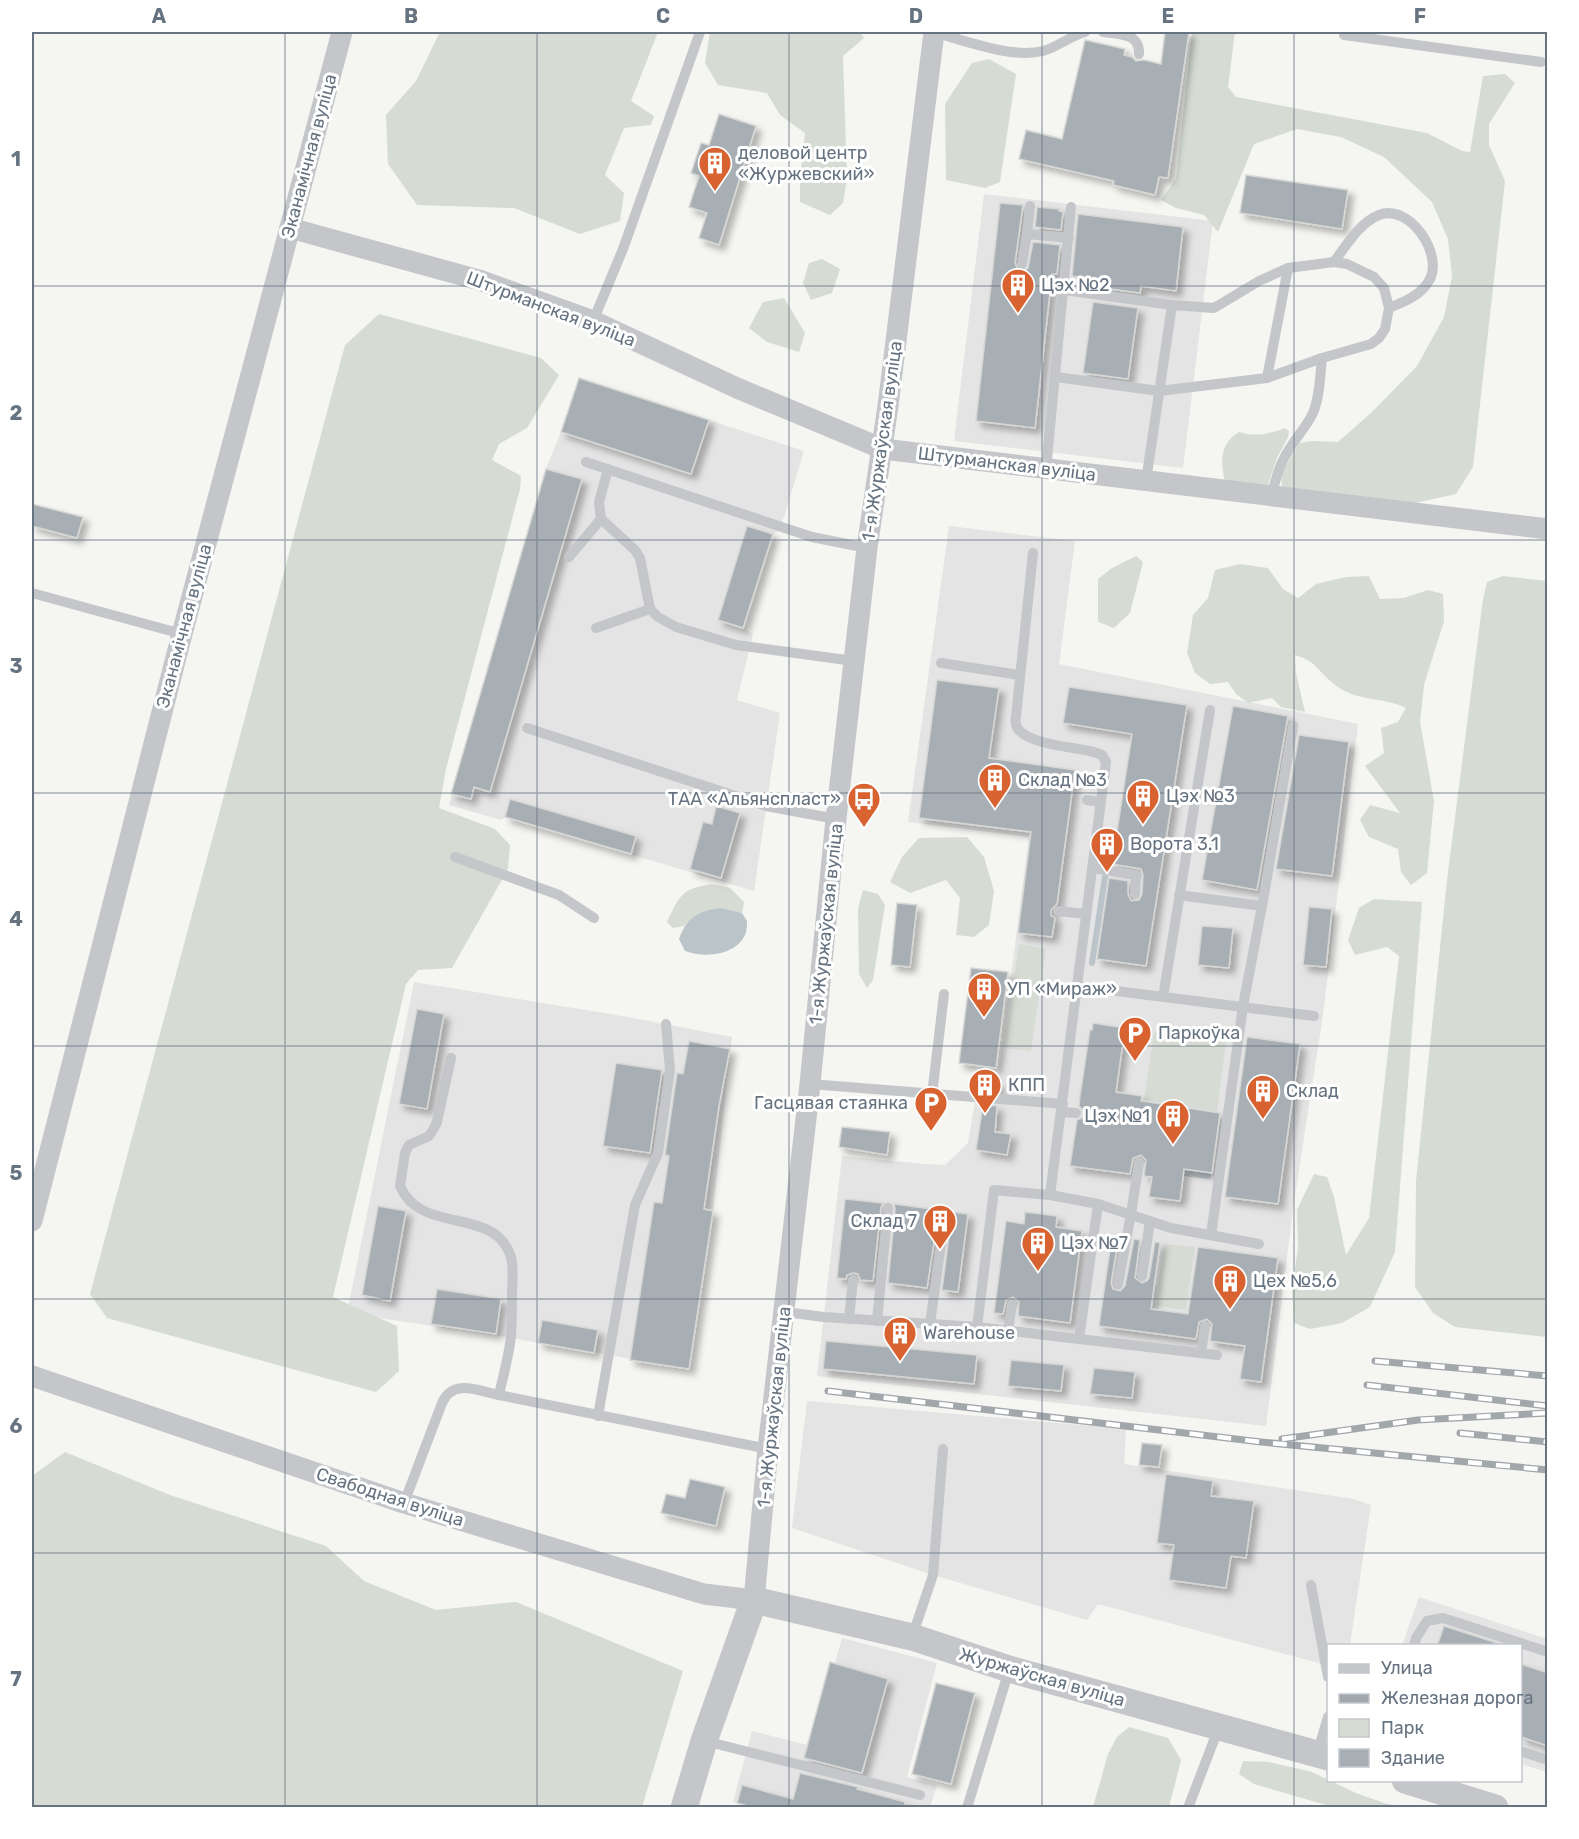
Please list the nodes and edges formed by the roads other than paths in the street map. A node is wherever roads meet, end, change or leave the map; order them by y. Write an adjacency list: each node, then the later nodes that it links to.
1 (342, 32): 11 (street, Эканамічная вуліца)
2 (700, 32): 20 (lane)
3 (933, 32): 4 (lane); 25 (street, 1-я Журжаўская вуліца)
4 (1086, 32)
5 (1103, 32): 7 (lane)
6 (1344, 35): 8 (lane)
7 (1139, 54)
8 (1541, 62)
9 (1030, 206): 12 (lane)
10 (1071, 207): 13 (lane)
11 (290, 228): 20 (street, Штурманская вуліца); 39 (street, Эканамічная вуліца)
12 (1027, 234): 13 (lane); 15 (lane)
13 (1068, 238): 17 (lane)
14 (1334, 262): 16 (lane); 19 (lane); 19 (lane)
15 (1022, 264)
16 (1288, 268): 18 (lane); 23 (lane)
17 (1064, 290): 18 (lane); 22 (lane)
18 (1172, 305): 24 (lane)
19 (1389, 308): 21 (lane)
20 (593, 321): 25 (street, Штурманская вуліца)
21 (1322, 358): 23 (lane); 30 (lane)
22 (1056, 377): 24 (lane); 28 (lane)
23 (1267, 378): 24 (lane)
24 (1160, 391): 29 (lane)
25 (883, 449): 28 (street, Штурманская вуліца); 33 (street, 1-я Журжаўская вуліца)
26 (586, 462): 27 (lane)
27 (608, 469): 31 (lane); 33 (lane)
28 (1046, 469): 29 (street, Штурманская вуліца)
29 (1146, 481): 30 (street, Штурманская вуліца)
30 (1272, 496): 32 (street, Штурманская вуліца)
31 (601, 519): 35 (lane); 37 (lane)
32 (1548, 529)
33 (867, 548): 40 (street, 1-я Журжаўская вуліца)
34 (1033, 553): 42 (lane)
35 (568, 557)
36 (32, 593): 39 (lane)
37 (650, 609): 38 (lane); 40 (lane)
38 (597, 628)
39 (182, 634): 74 (street, Эканамічная вуліца)
40 (854, 661): 48 (street, 1-я Журжаўская вуліца)
41 (940, 663): 42 (lane)
42 (1020, 675): 47 (lane)
43 (1210, 710): 52 (lane)
44 (1293, 726): 53 (lane)
45 (527, 728): 48 (lane)
46 (1087, 800): 47 (lane)
47 (1101, 802): 50 (lane)
48 (836, 819): 64 (street, 1-я Журжаўская вуліца)
49 (455, 857): 56 (lane)
50 (1092, 868): 51 (lane); 55 (lane)
51 (1135, 894)
52 (1179, 895): 53 (lane); 59 (lane)
53 (1262, 906): 60 (lane)
54 (1058, 911): 55 (lane)
55 (1086, 914): 57 (lane)
56 (594, 918)
57 (1077, 986): 59 (lane); 66 (lane)
58 (944, 994): 65 (lane)
59 (1163, 997): 60 (lane)
60 (1243, 1006): 61 (lane); 76 (lane)
61 (1314, 1016)
62 (666, 1024): 94 (lane)
63 (451, 1058): 93 (lane)
64 (810, 1084): 65 (lane); 82 (street, 1-я Журжаўская вуліца)
65 (932, 1095): 66 (lane)
66 (1062, 1108): 67 (lane); 69 (lane)
67 (1076, 1113)
68 (1138, 1162): 72 (lane)
69 (1050, 1195): 70 (lane); 87 (lane)
70 (1098, 1204): 72 (lane); 89 (lane)
71 (888, 1208): 84 (lane)
72 (1131, 1214): 75 (lane); 80 (lane)
73 (945, 1215): 85 (lane)
74 (32, 1221)
75 (1150, 1221): 76 (lane); 78 (lane)
76 (1211, 1235): 77 (lane)
77 (1259, 1244)
78 (1142, 1276)
79 (853, 1280): 83 (lane)
80 (1118, 1284)
81 (1012, 1304): 88 (lane)
82 (785, 1312): 83 (lane); 95 (street, 1-я Журжаўская вуліца)
83 (849, 1319): 84 (lane)
84 (877, 1321): 85 (lane)
85 (930, 1324): 87 (lane)
86 (1205, 1326): 90 (lane)
87 (977, 1327): 88 (lane)
88 (1008, 1331): 89 (lane)
89 (1079, 1339): 90 (lane)
90 (1201, 1353): 91 (lane)
91 (1217, 1355)
92 (32, 1376): 97 (street, Свабодная вуліца)
93 (499, 1395): 94 (lane); 97 (lane)
94 (598, 1416): 95 (lane)
95 (768, 1449): 99 (street, 1-я Журжаўская вуліца)
96 (943, 1449): 100 (lane)
97 (404, 1503): 99 (street, Свабодная вуліца)
98 (1311, 1585): 103 (lane)
99 (754, 1600): 100 (street, Журжаўская вуліца); 107 (street, 1-я Журжаўская вуліца)
100 (912, 1637): 104 (street, Журжаўская вуліца)
101 (1414, 1644): 102 (lane)
102 (1548, 1652)
103 (1327, 1667)
104 (1009, 1670): 105 (street, Журжаўская вуліца); 114 (lane)
105 (1220, 1727): 109 (street, Журжаўская вуліца); 115 (lane)
106 (1327, 1730): 109 (lane)
107 (704, 1741): 112 (lane); 113 (street, 1-я Журжаўская вуліца)
108 (1522, 1751): 110 (lane)
109 (1323, 1756)
110 (1548, 1760)
111 (1411, 1782): 116 (street)
112 (920, 1795)
113 (684, 1808)
114 (968, 1808)
115 (1188, 1808)
116 (1495, 1808)

